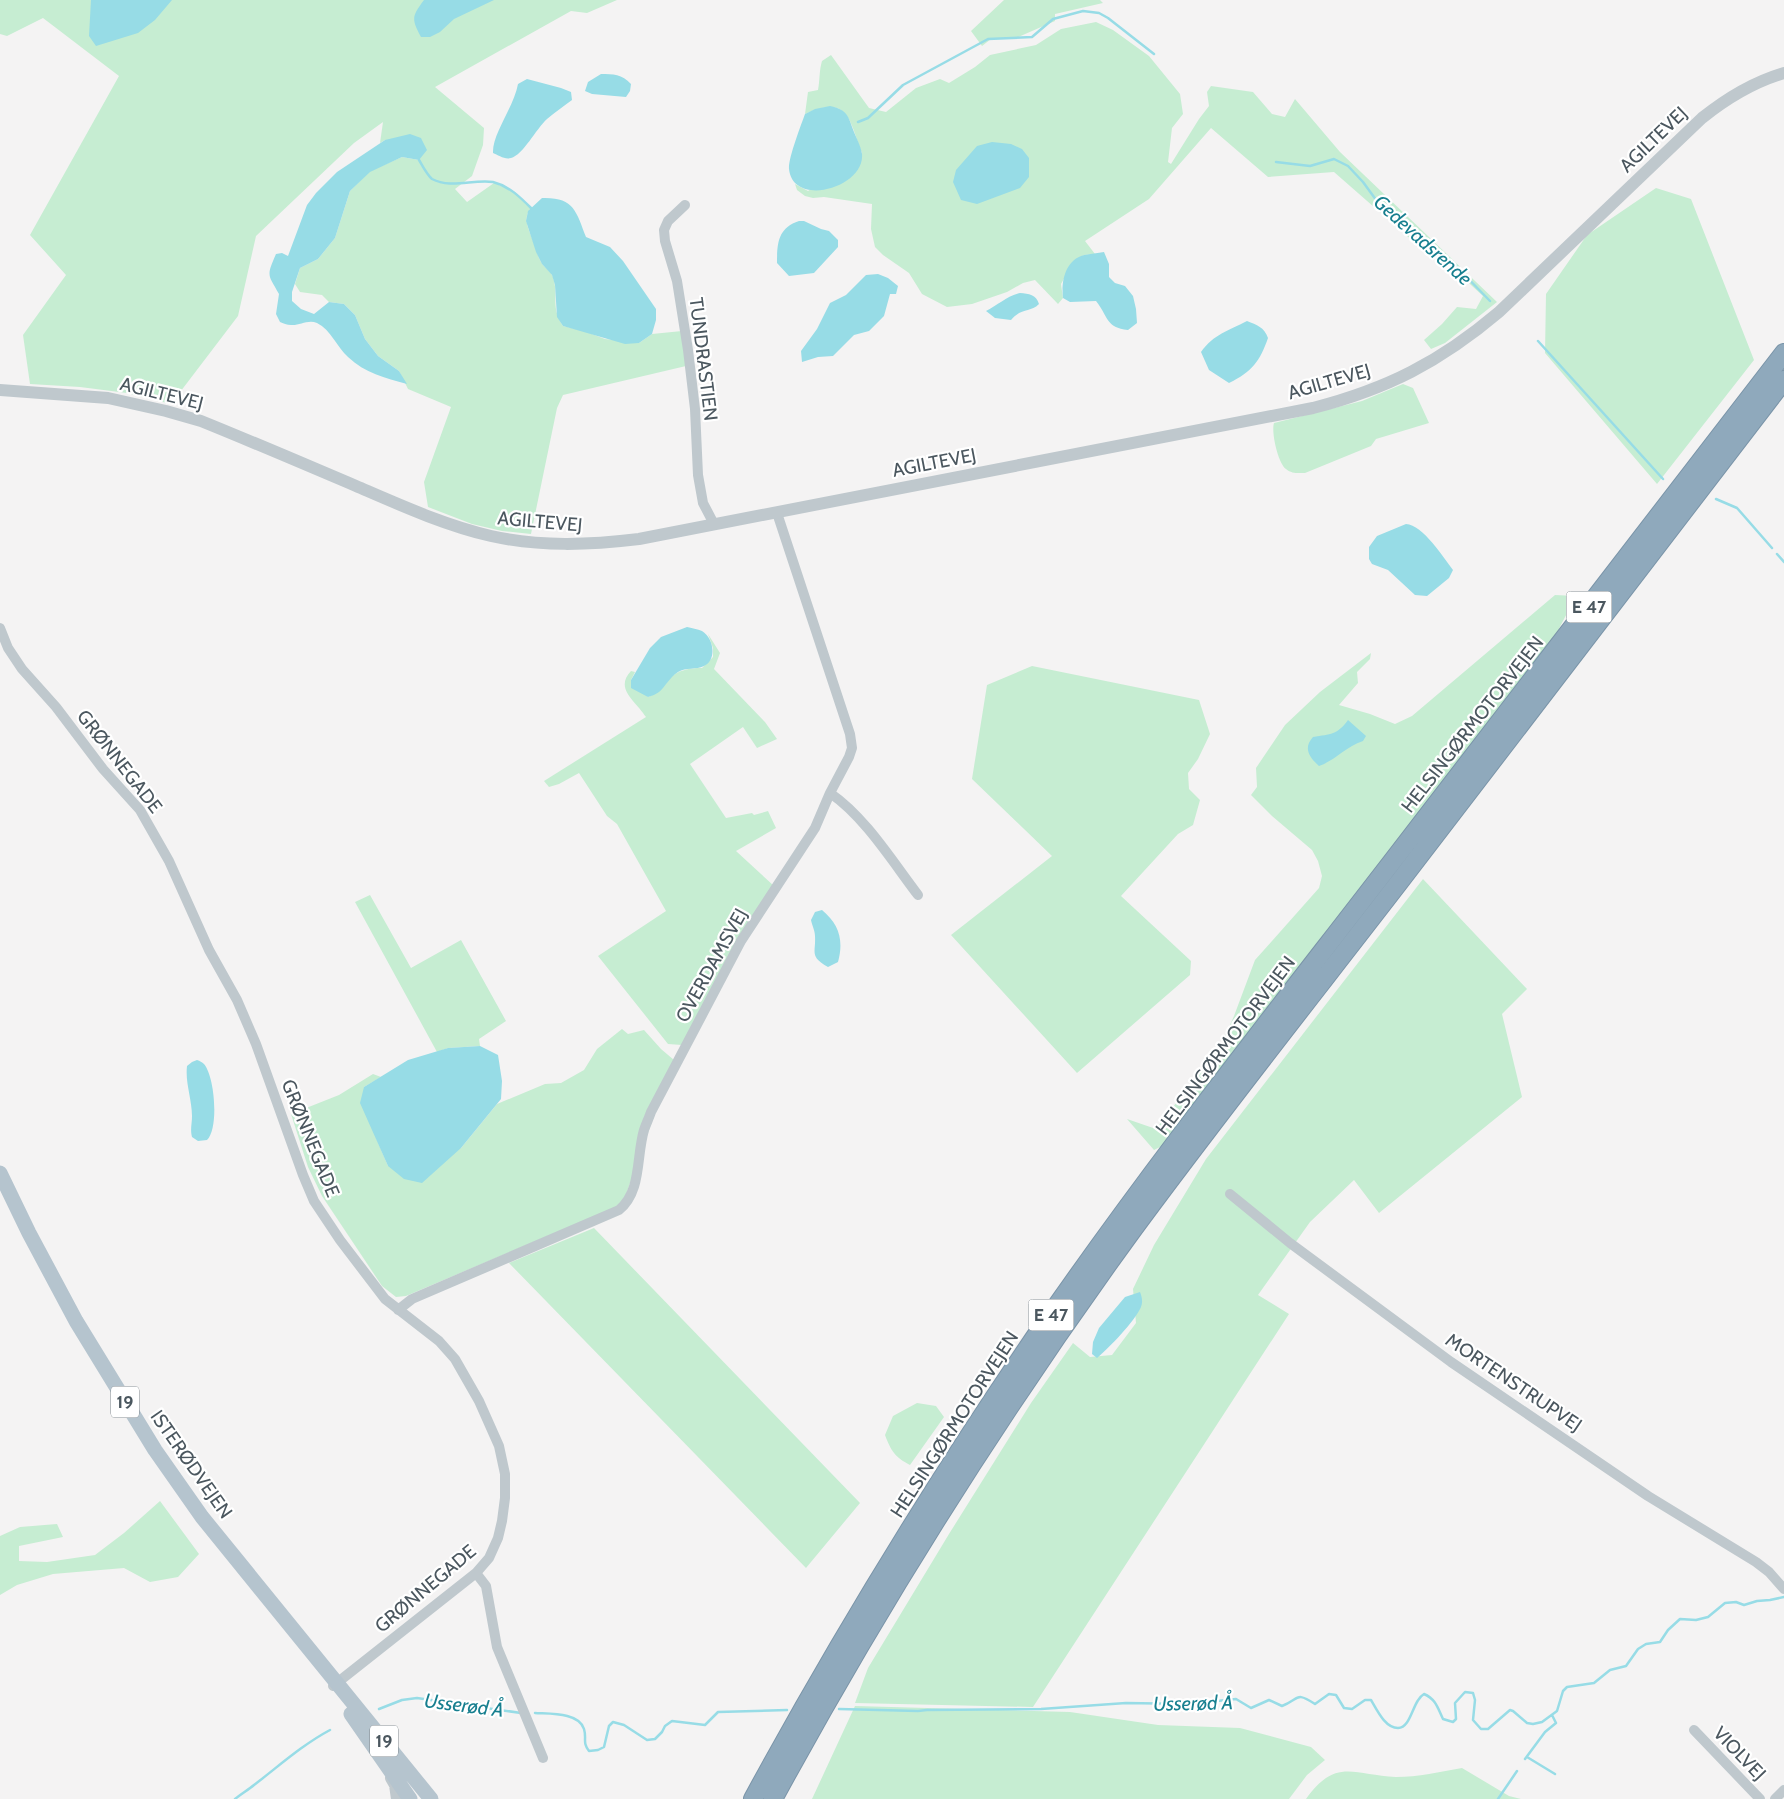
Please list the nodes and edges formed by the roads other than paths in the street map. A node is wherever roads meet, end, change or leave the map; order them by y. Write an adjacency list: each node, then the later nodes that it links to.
1 (1784, 73): 6 (street, AGILTEVEJ)
2 (685, 205): 7 (street, TUNDRASTIEN)
3 (1784, 354): 16 (highway, HELSINGØRMOTORVEJEN / E 47)
4 (1784, 380): 27 (highway, HELSINGØRMOTORVEJEN / E 47)
5 (0, 390): 7 (street, AGILTEVEJ)
6 (777, 513): 7 (street, AGILTEVEJ); 9 (street, OVERDAMSVEJ)
7 (714, 524)
8 (0, 628): 13 (street, GRØNNEGADE)
9 (830, 793): 10 (street); 13 (street, OVERDAMSVEJ)
10 (918, 895)
11 (0, 1173): 17 (main road, ISTERØDVEJEN / 19)
12 (1230, 1194): 15 (street, MORTENSTRUPVEJ)
13 (398, 1310): 14 (street, GRØNNEGADE)
14 (476, 1573): 17 (street, GRØNNEGADE); 20 (street)
15 (1784, 1589)
16 (836, 1651): 25 (highway); 26 (highway, HELSINGØRMOTORVEJEN / E 47)
17 (335, 1685): 19 (main road, ISTERØDVEJEN / 19); 24 (main road, ISTERØDVEJEN / 19)
18 (1694, 1730): 28 (street, VIOLVEJ)
19 (371, 1744): 22 (street); 23 (main road, ISTERØDVEJEN / 19)
20 (543, 1758)
21 (1784, 1790): 29 (street)
22 (397, 1799)
23 (410, 1799)
24 (431, 1799)
25 (742, 1799)
26 (753, 1799)
27 (773, 1799)
28 (1760, 1799)
29 (1775, 1799)

